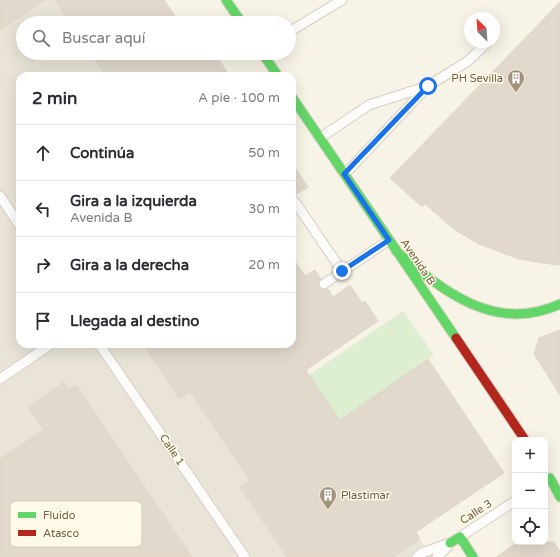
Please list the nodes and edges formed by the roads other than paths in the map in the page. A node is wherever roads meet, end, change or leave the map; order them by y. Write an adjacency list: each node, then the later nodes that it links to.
1 (226, 0): 3 (main road)
2 (342, 0): 4 (lane)
3 (237, 16)
4 (296, 28)
5 (482, 48): 8 (lane)
6 (267, 60): 7 (main road)
7 (275, 72)
8 (428, 86): 10 (lane); 11 (lane)
9 (296, 103): 10 (main road, Avenida B)
10 (320, 138): 11 (main road, Avenida B)
11 (344, 174): 15 (main road, Avenida B)
12 (0, 196): 14 (lane)
13 (296, 203): 17 (lane)
14 (16, 220)
15 (389, 240): 16 (main road, Avenida B); 17 (lane)
16 (396, 251): 19 (main road); 24 (main road, Avenida B)
17 (342, 271): 18 (lane)
18 (324, 284)
19 (560, 304)
20 (45, 348): 23 (lane)
21 (102, 348): 30 (lane, Calle 1)
22 (0, 367): 23 (lane)
23 (3, 377)
24 (522, 437)
25 (548, 478): 26 (main road)
26 (560, 497)
27 (512, 503): 28 (lane, Calle 3)
28 (460, 537): 29 (main road, Calle 3); 33 (main road)
29 (450, 543): 31 (lane, Calle 3); 32 (lane, Calle 3)
30 (245, 557)
31 (417, 557)
32 (437, 557)
33 (473, 557)

